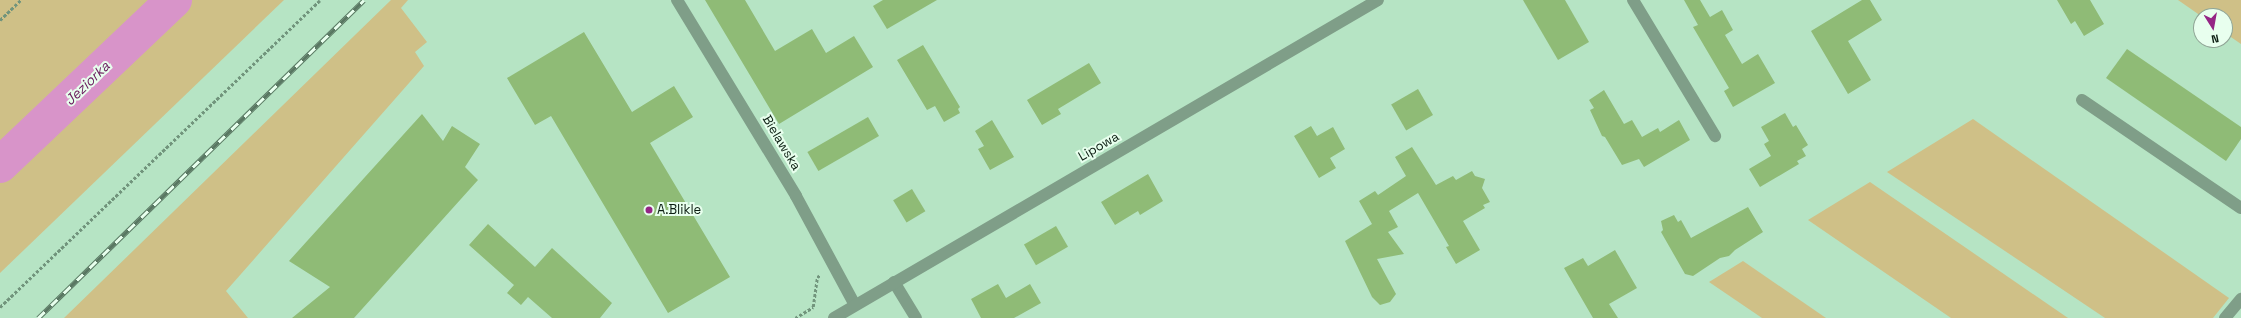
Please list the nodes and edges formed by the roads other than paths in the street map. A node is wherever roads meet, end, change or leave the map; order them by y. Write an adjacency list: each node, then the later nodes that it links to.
1 (677, 0): 9 (street, Bielawska)
2 (1378, 0): 7 (street, Lipowa)
3 (1633, 0): 5 (street)
4 (2082, 100): 6 (street)
5 (1715, 136)
6 (2241, 208)
7 (894, 282): 9 (street, Lipowa); 11 (street)
8 (2241, 299): 12 (street)
9 (855, 305): 10 (street, Lipowa)
10 (834, 318)
11 (916, 318)
12 (2225, 318)

